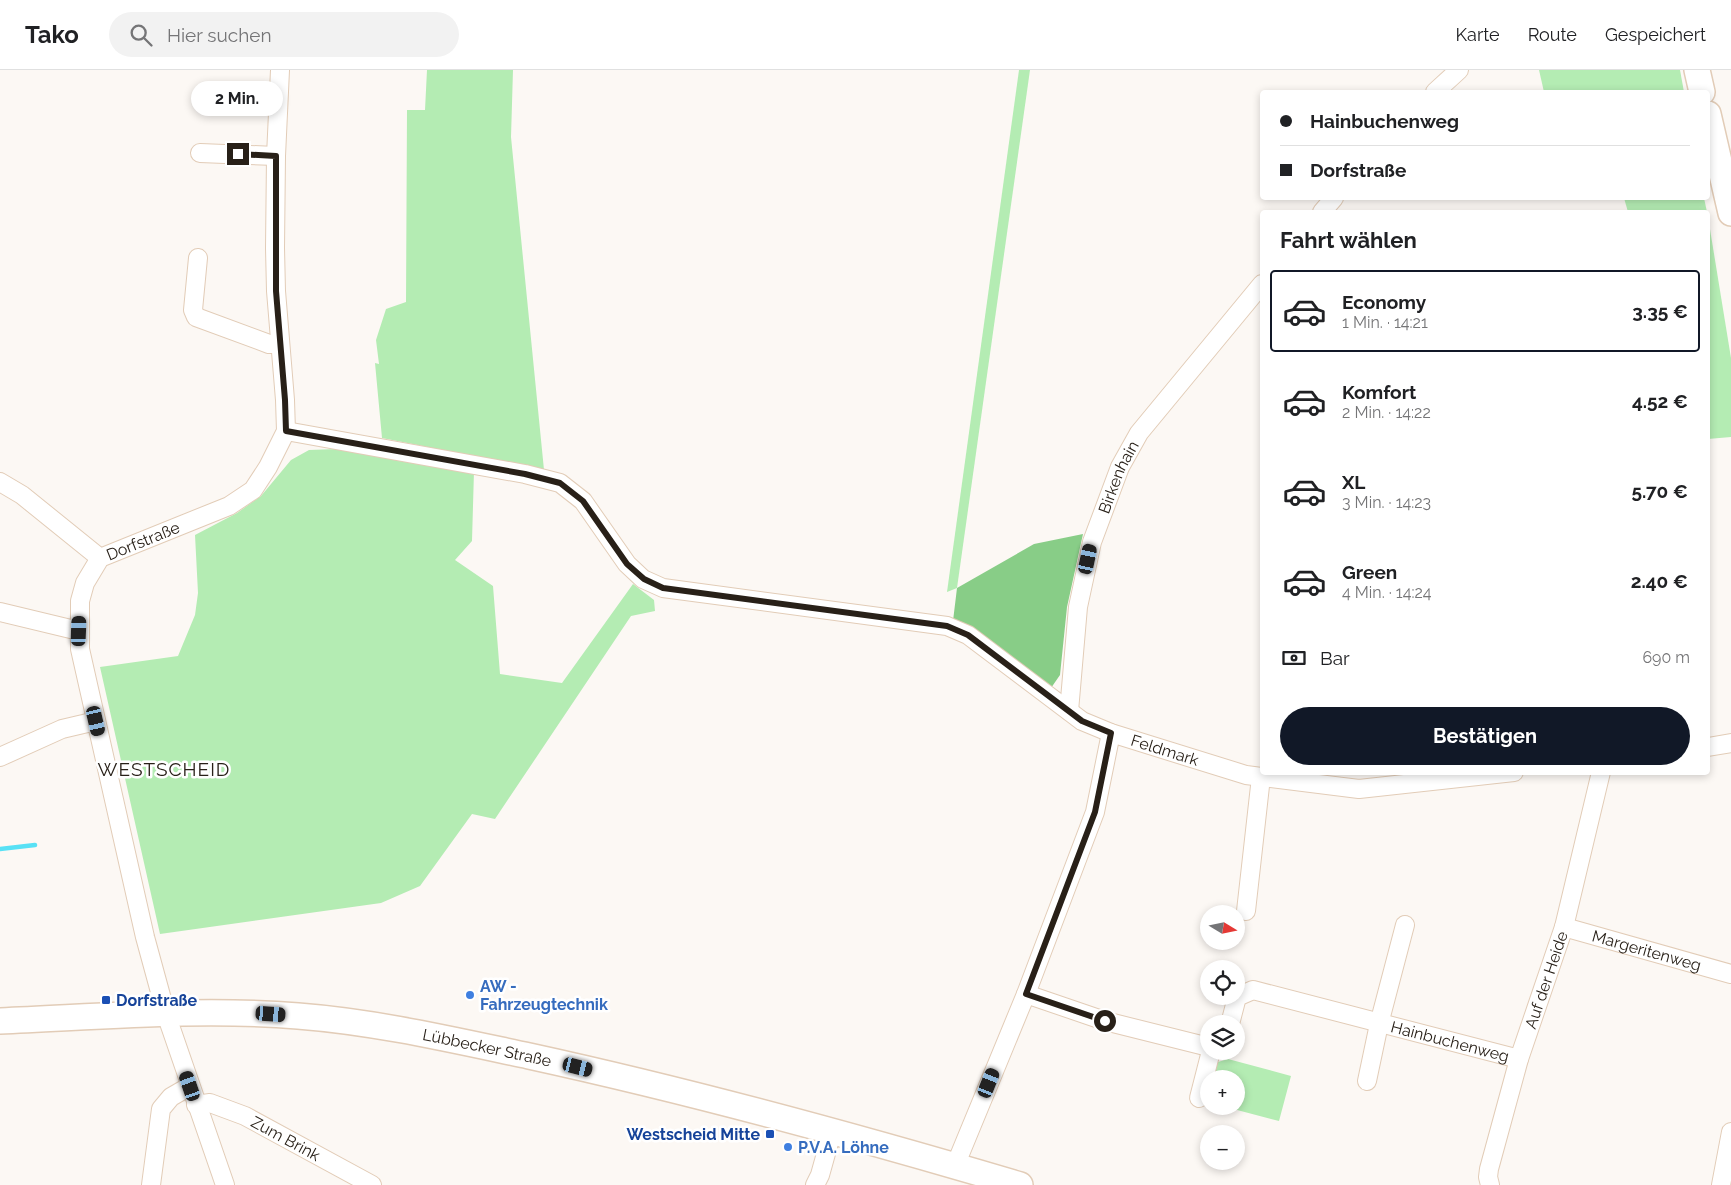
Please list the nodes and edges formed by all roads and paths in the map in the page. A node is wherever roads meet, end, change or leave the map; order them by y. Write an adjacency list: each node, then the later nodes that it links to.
1 (280, 70): 8 (street)
2 (1459, 70): 4 (street)
3 (1697, 70): 5 (main road)
4 (1437, 90)
5 (1702, 90)
6 (1710, 122): 11 (main road)
7 (200, 153): 8 (street)
8 (276, 156): 14 (street)
9 (1332, 200): 10 (street)
10 (1324, 210)
11 (1731, 213)
12 (198, 258): 14 (street)
13 (1260, 286): 20 (street, Birkenhain)
14 (280, 344): 15 (street)
15 (286, 431): 17 (street, Dorfstraße); 20 (street, Feldmark)
16 (0, 482): 17 (street)
17 (100, 558): 19 (street, Dorfstraße)
18 (0, 612): 19 (street)
19 (79, 631): 21 (street, Dorfstraße)
20 (1068, 711): 22 (street, Feldmark)
21 (96, 721): 25 (street); 34 (street, Dorfstraße)
22 (1111, 733): 28 (street, Feldmark); 33 (street)
23 (1731, 743): 24 (street)
24 (1710, 747)
25 (0, 757)
26 (1487, 775): 28 (street, Feldmark)
27 (1600, 775): 31 (street, Auf der Heide)
28 (1261, 777): 29 (street)
29 (1246, 911)
30 (1405, 925): 37 (street, Hainbuchenweg)
31 (1564, 927): 32 (street, Margeritenweg); 39 (street, Auf der Heide)
32 (1731, 974)
33 (1026, 994): 38 (street); 47 (street)
34 (166, 1014): 36 (main road, Lübbecker Straße); 42 (street, Dorfstraße); 45 (main road, Lübbecker Straße)
35 (1232, 1015): 37 (street, Hainbuchenweg)
36 (0, 1021)
37 (1380, 1024): 39 (street, Hainbuchenweg); 41 (street, Hainbuchenweg)
38 (1200, 1045)
39 (1519, 1059): 53 (street, Auf der Heide)
40 (1209, 1060): 43 (street)
41 (1367, 1082)
42 (190, 1086): 44 (street, Dorfstraße); 48 (street)
43 (1199, 1098)
44 (196, 1105): 49 (street, Dorfstraße); 50 (street, Zum Brink)
45 (832, 1132): 47 (main road, Lübbecker Straße); 51 (street)
46 (1731, 1132): 54 (street)
47 (955, 1166): 52 (main road, Lübbecker Straße)
48 (151, 1185)
49 (225, 1185)
50 (372, 1185)
51 (815, 1185)
52 (1020, 1185)
53 (1490, 1185)
54 (1721, 1185)

